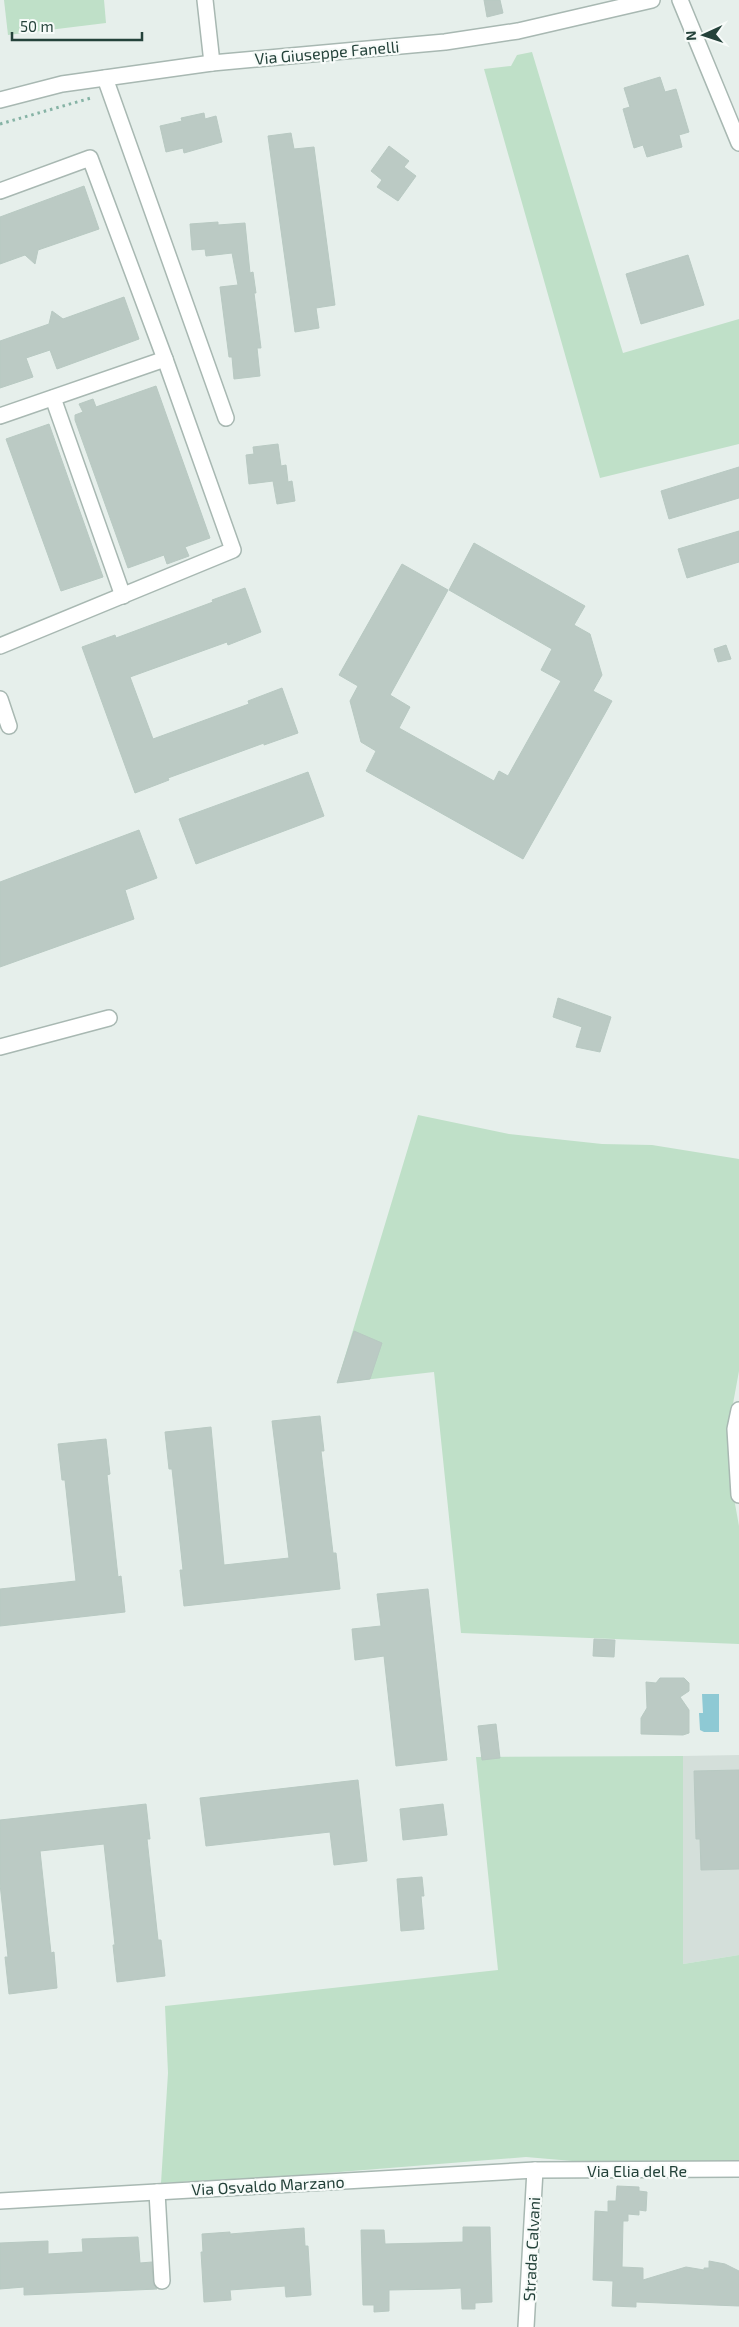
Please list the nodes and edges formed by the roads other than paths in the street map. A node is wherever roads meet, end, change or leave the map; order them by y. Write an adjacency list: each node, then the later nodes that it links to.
1 (206, 0): 4 (street)
2 (652, 0): 4 (street, Via Giuseppe Fanelli)
3 (680, 0): 7 (street)
4 (212, 63): 5 (street, Via Giuseppe Fanelli)
5 (108, 85): 6 (street, Via Giuseppe Fanelli); 12 (street)
6 (0, 100)
7 (739, 143)
8 (0, 191): 9 (street)
9 (166, 359): 10 (street); 13 (street)
10 (53, 398): 11 (street); 13 (street)
11 (0, 416)
12 (226, 418)
13 (123, 596): 14 (street)
14 (0, 646)
15 (0, 699): 16 (street)
16 (10, 726)
17 (109, 1018): 18 (street)
18 (0, 1047)
19 (739, 1410): 20 (street)
20 (739, 1495)
21 (739, 2169): 22 (street, Via Elia del Re)
22 (535, 2170): 23 (street, Via Osvaldo Marzano); 26 (street, Strada Calvani)
23 (157, 2192): 24 (street, Via Osvaldo Marzano); 25 (street)
24 (0, 2200)
25 (162, 2281)
26 (526, 2327)

